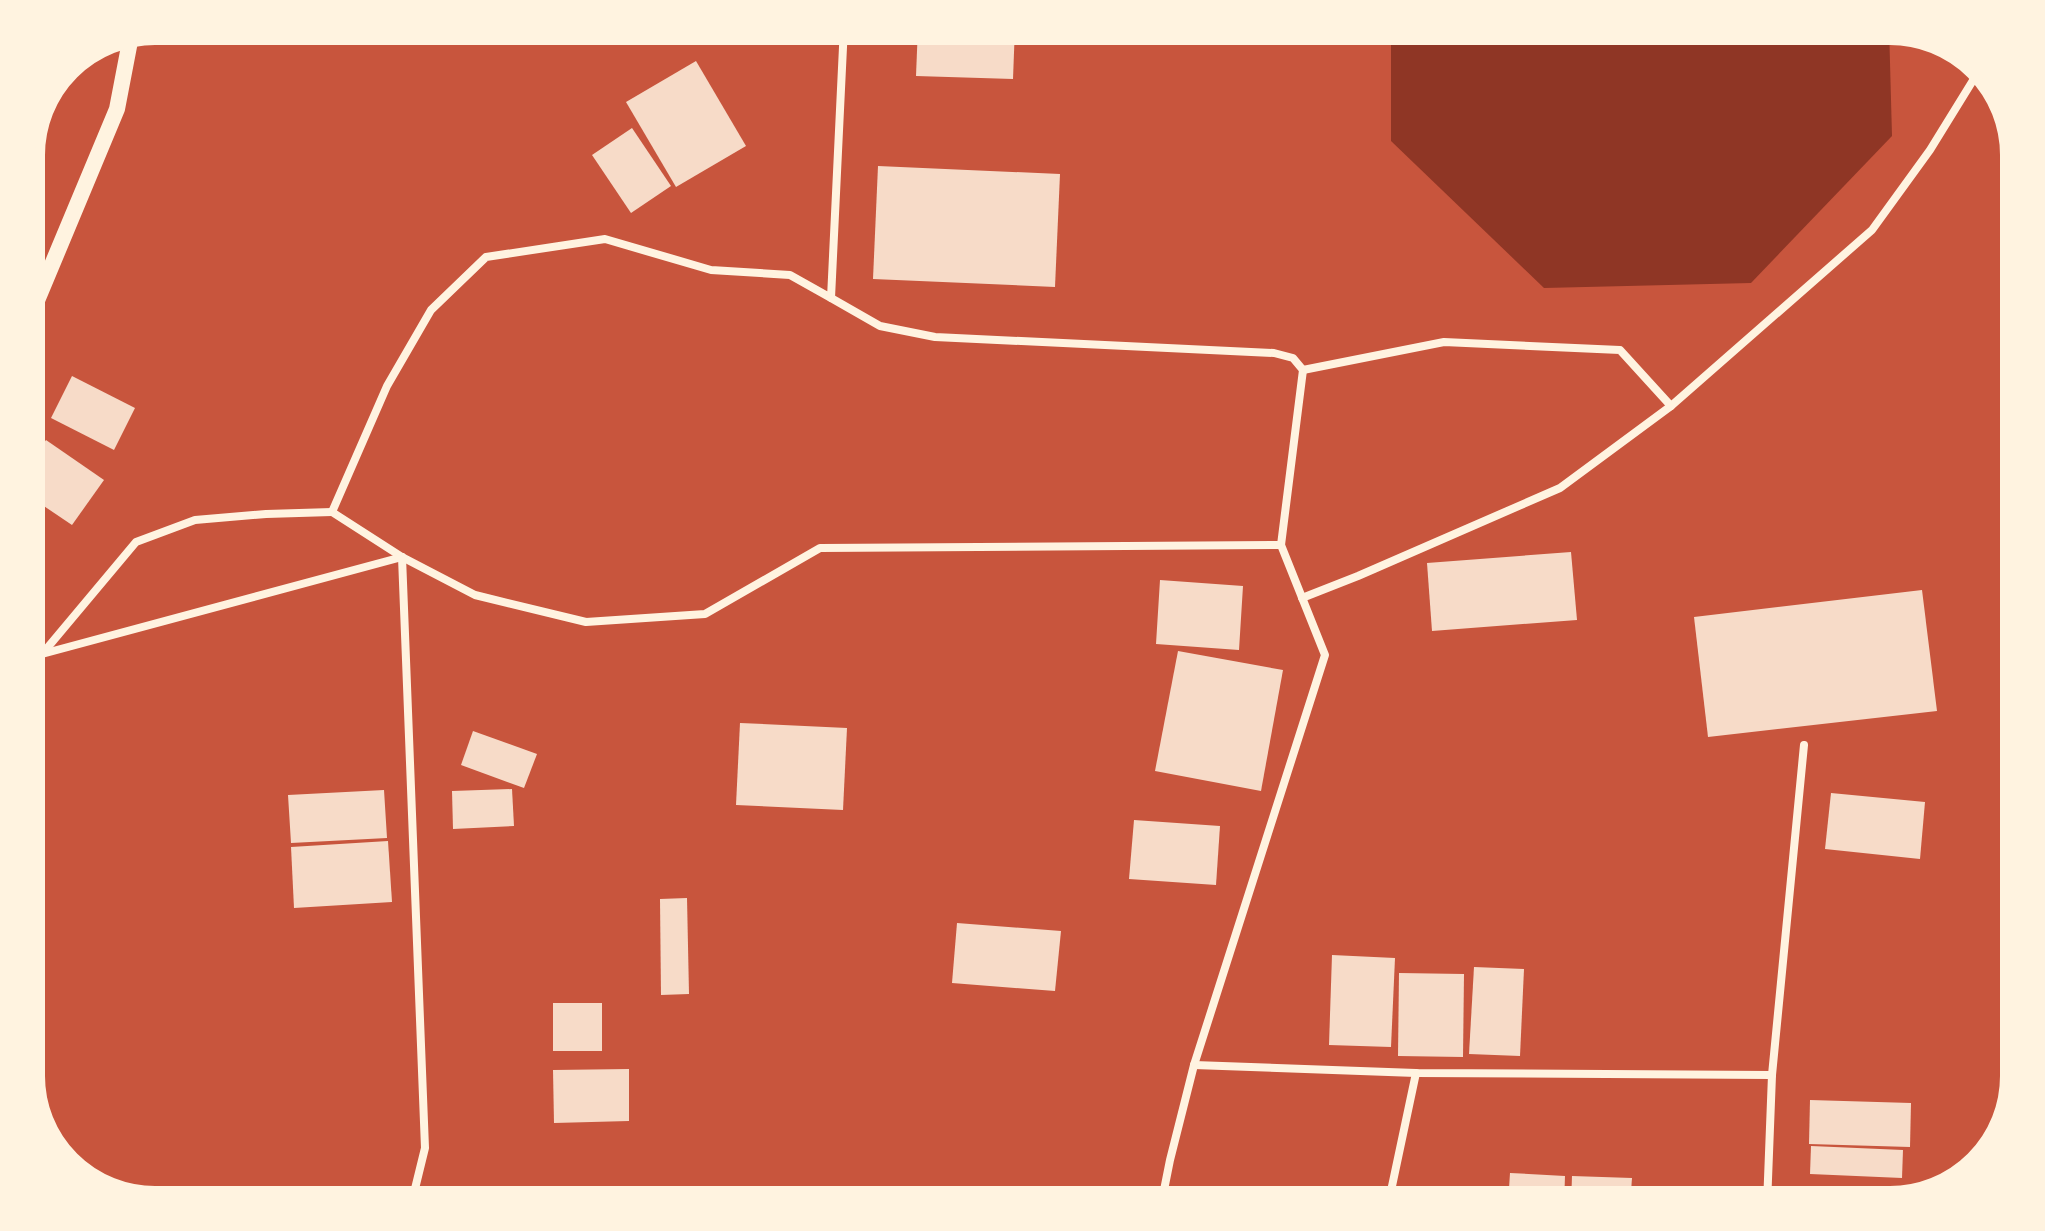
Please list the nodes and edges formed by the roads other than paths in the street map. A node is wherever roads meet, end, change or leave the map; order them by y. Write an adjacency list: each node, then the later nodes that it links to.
1 (843, 40): 5 (street)
2 (130, 43): 4 (main road)
3 (1975, 78): 7 (street)
4 (40, 293)
5 (831, 298): 6 (street); 8 (street)
6 (1303, 370): 7 (street); 9 (street)
7 (1671, 406): 11 (street)
8 (332, 512): 10 (street); 12 (street)
9 (1281, 545): 10 (street); 11 (street)
10 (402, 557): 12 (street); 17 (street)
11 (1302, 598): 14 (street)
12 (42, 654)
13 (1804, 745): 16 (street)
14 (1194, 1065): 15 (street); 18 (street)
15 (1416, 1073): 16 (street); 19 (street)
16 (1772, 1075): 20 (street)
17 (414, 1191)
18 (1164, 1191)
19 (1391, 1191)
20 (1768, 1191)

